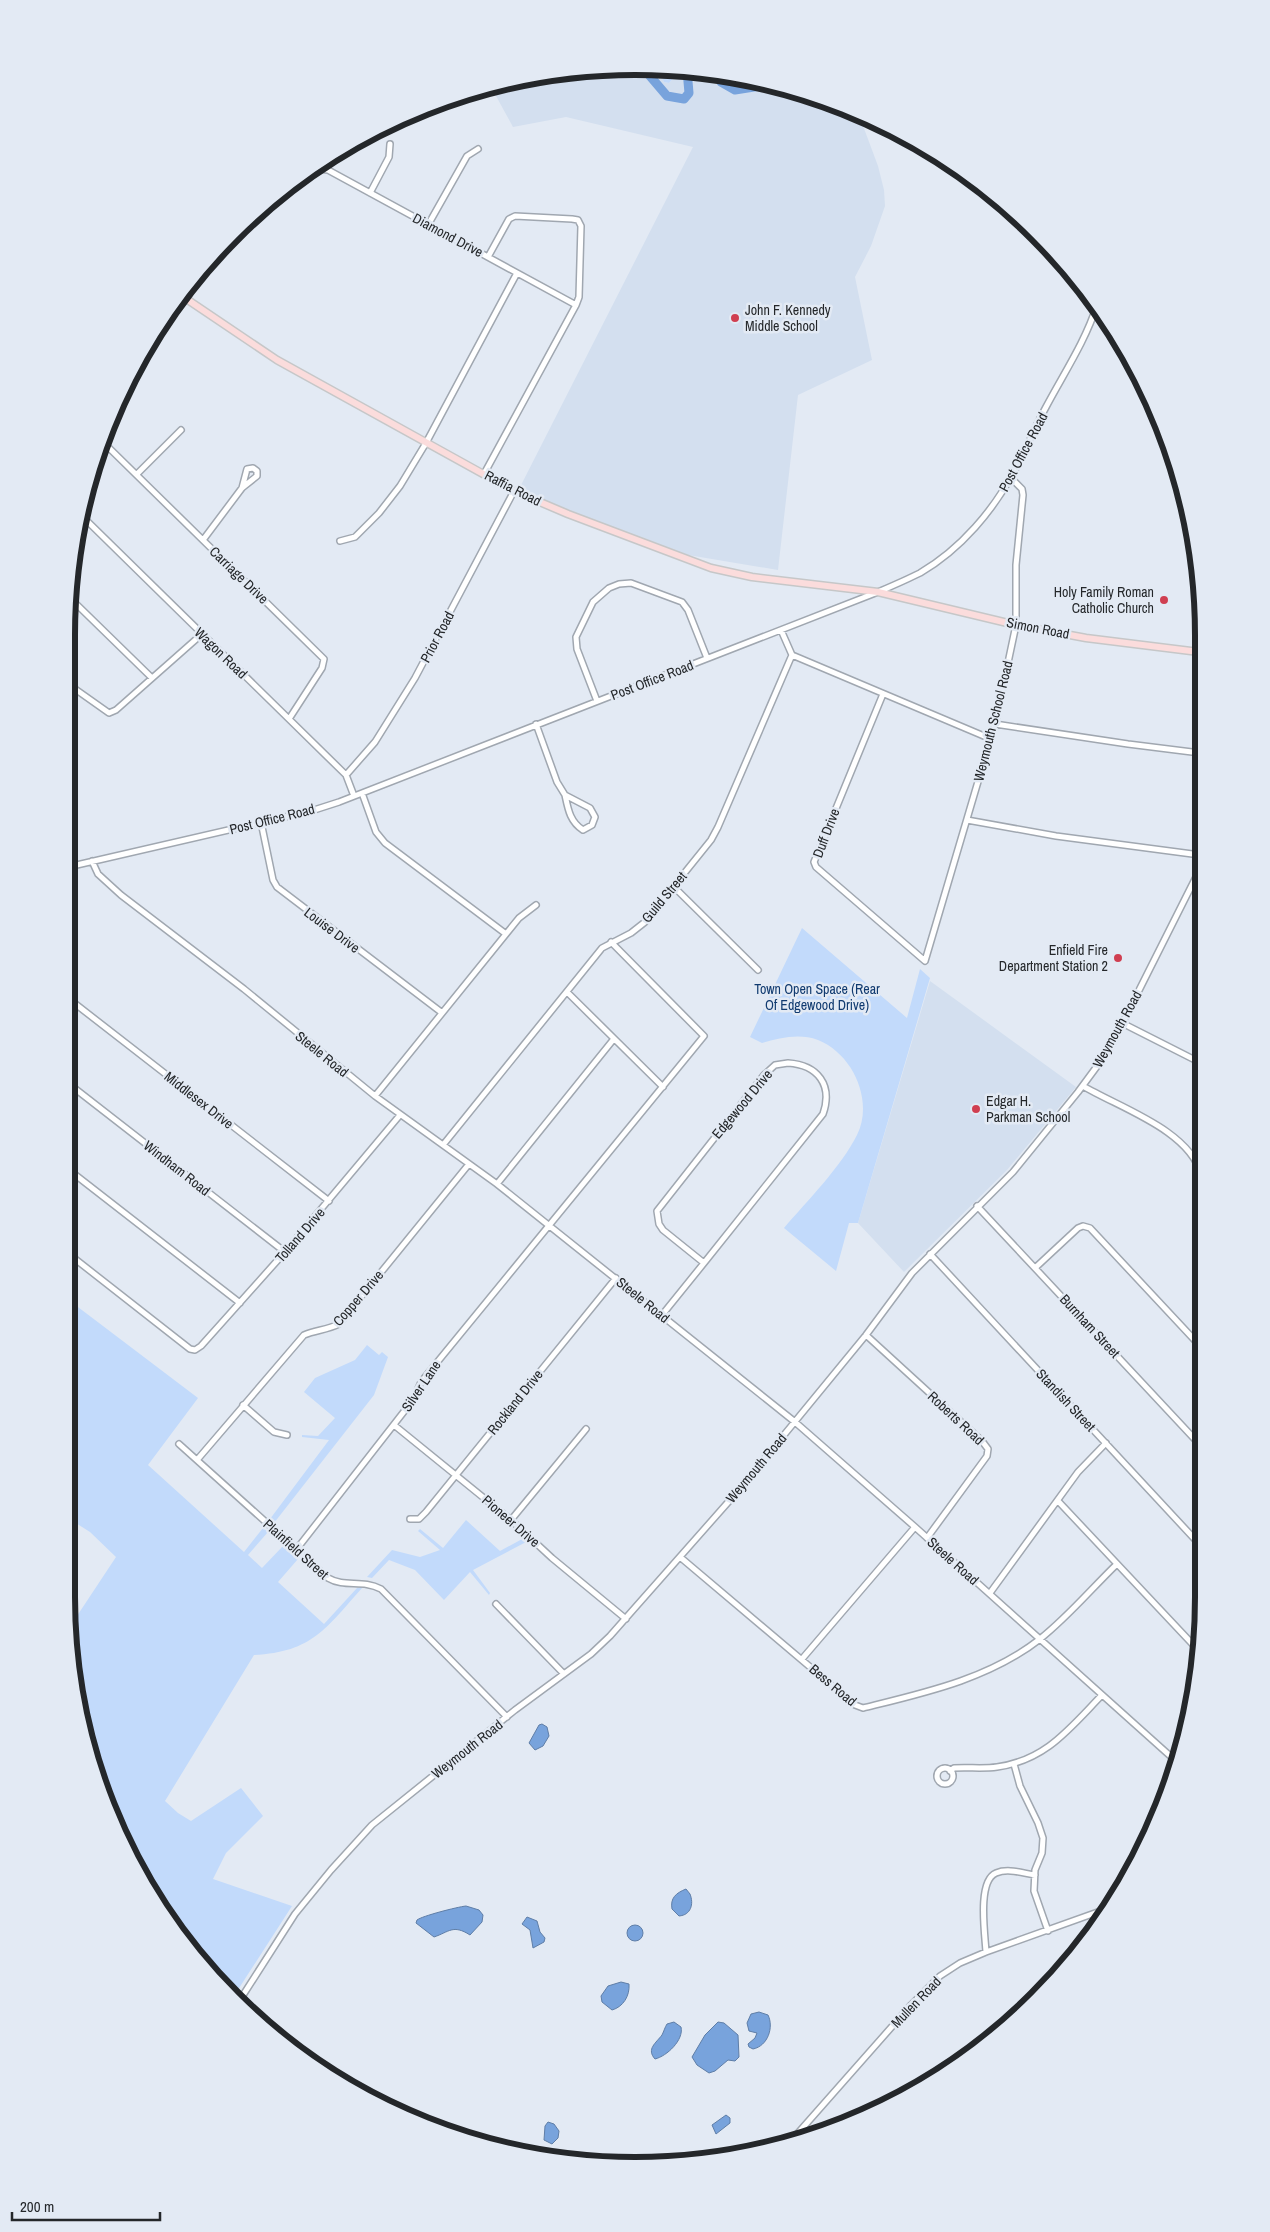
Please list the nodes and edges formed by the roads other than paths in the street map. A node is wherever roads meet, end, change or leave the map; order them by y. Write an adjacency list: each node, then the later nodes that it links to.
1 (390, 144): 4 (street)
2 (478, 149): 5 (street)
3 (323, 169): 4 (street, Diamond Drive)
4 (370, 193): 5 (street, Diamond Drive)
5 (428, 225): 6 (street, Diamond Drive)
6 (488, 256): 7 (street, Diamond Drive); 9 (street)
7 (518, 273): 9 (street, Diamond Drive); 12 (street)
8 (187, 299): 12 (main road, Raffia Road)
9 (576, 306): 15 (street)
10 (1094, 314): 16 (street, Post Office Road)
11 (181, 430): 14 (street)
12 (426, 443): 15 (main road, Raffia Road); 21 (street)
13 (108, 447): 14 (street, Carriage Drive)
14 (137, 474): 20 (street, Carriage Drive)
15 (484, 474): 18 (main road, Raffia Road)
16 (1011, 478): 22 (street, Post Office Road); 24 (street, Weymouth School Road)
17 (242, 488): 20 (street)
18 (514, 491): 22 (main road, Raffia Road); 39 (street, Prior Road)
19 (87, 520): 26 (street, Wagon Road)
20 (203, 540): 34 (street, Carriage Drive)
21 (340, 541)
22 (878, 592): 24 (main road, Simon Road); 25 (street, Post Office Road)
23 (76, 604): 30 (street)
24 (1016, 625): 27 (main road, Simon Road); 36 (street, Weymouth School Road)
25 (781, 630): 28 (street); 29 (street, Post Office Road)
26 (202, 634): 30 (street); 34 (street, Wagon Road)
27 (1195, 652)
28 (792, 655): 32 (street); 49 (street, Guild Street)
29 (707, 658): 33 (street, Post Office Road); 33 (street)
30 (152, 678): 31 (street)
31 (75, 689)
32 (884, 694): 37 (street); 53 (street, Duff Drive)
33 (597, 701): 35 (street, Post Office Road)
34 (288, 718): 39 (street, Wagon Road)
35 (536, 724): 40 (street, Post Office Road); 41 (street)
36 (995, 724): 37 (street, Weymouth School Road); 38 (street)
37 (991, 739): 43 (street, Weymouth School Road)
38 (1195, 752)
39 (346, 775): 42 (street, Wagon Road)
40 (362, 793): 42 (street, Post Office Road); 51 (street)
41 (565, 795): 41 (street)
42 (354, 796): 44 (street, Post Office Road)
43 (967, 820): 45 (street); 53 (street, Weymouth School Road)
44 (261, 822): 46 (street, Post Office Road); 57 (street, Louise Drive)
45 (1195, 854)
46 (92, 862): 47 (street, Post Office Road); 64 (street, Steele Road)
47 (75, 866)
48 (1195, 879): 58 (street, Weymouth Road)
49 (674, 887): 52 (street, Guild Street); 54 (street)
50 (536, 905): 51 (street)
51 (506, 934): 57 (street)
52 (611, 942): 55 (street, Guild Street); 62 (street, Silver Lane)
53 (925, 961)
54 (758, 970)
55 (567, 992): 59 (street); 66 (street, Guild Street)
56 (75, 1004): 71 (street, Middlesex Drive)
57 (441, 1012): 64 (street)
58 (1122, 1023): 60 (street); 61 (street, Weymouth Road)
59 (614, 1040): 62 (street); 70 (street)
60 (1195, 1060)
61 (1083, 1086): 67 (street); 72 (street, Weymouth Road)
62 (663, 1087): 73 (street, Silver Lane)
63 (75, 1089): 74 (street, Windham Road)
64 (375, 1096): 65 (street, Steele Road)
65 (400, 1115): 66 (street, Steele Road); 71 (street, Tolland Drive)
66 (443, 1146): 68 (street, Steele Road)
67 (1195, 1161)
68 (469, 1164): 70 (street, Steele Road); 84 (street, Copper Drive)
69 (75, 1175): 80 (street)
70 (497, 1184): 73 (street, Steele Road)
71 (328, 1201): 74 (street, Tolland Drive)
72 (977, 1206): 75 (street, Weymouth Road); 78 (street, Burnham Street)
73 (550, 1226): 79 (street, Steele Road); 86 (street, Silver Lane)
74 (285, 1252): 80 (street, Tolland Drive)
75 (930, 1254): 82 (street, Weymouth Road); 90 (street, Standish Street)
76 (75, 1259): 80 (street, Tolland Drive)
77 (704, 1263): 77 (street, Edgewood Drive); 81 (street, Edgewood Drive)
78 (1035, 1268): 83 (street); 89 (street, Burnham Street)
79 (616, 1278): 81 (street, Steele Road); 93 (street, Rockland Drive)
80 (240, 1303)
81 (662, 1315): 85 (street, Steele Road)
82 (866, 1335): 85 (street, Weymouth Road); 98 (street, Roberts Road)
83 (1195, 1340)
84 (243, 1405): 88 (street); 92 (street, Copper Drive)
85 (795, 1422): 97 (street, Steele Road); 101 (street, Weymouth Road)
86 (394, 1425): 93 (street, Pioneer Drive); 100 (street, Silver Lane)
87 (586, 1429): 96 (street)
88 (287, 1435)
89 (1195, 1439)
90 (1106, 1443): 94 (street); 99 (street, Standish Street)
91 (179, 1444): 92 (street, Plainfield Street)
92 (197, 1460): 100 (street, Plainfield Street)
93 (456, 1475): 95 (street, Rockland Drive); 96 (street, Pioneer Drive)
94 (1058, 1501): 102 (street); 103 (street)
95 (410, 1520)
96 (512, 1520): 105 (street, Pioneer Drive)
97 (916, 1527): 98 (street, Steele Road); 108 (street)
98 (928, 1538): 103 (street, Steele Road)
99 (1195, 1539)
100 (296, 1550): 111 (street, Plainfield Street)
101 (680, 1557): 105 (street, Weymouth Road); 108 (street, Bess Road)
102 (1117, 1564): 106 (street); 107 (street)
103 (990, 1593): 106 (street, Steele Road)
104 (496, 1604): 109 (street)
105 (626, 1619): 109 (street, Weymouth Road)
106 (1040, 1639): 108 (street, Bess Road); 110 (street, Steele Road)
107 (1193, 1644)
108 (802, 1659)
109 (564, 1674): 111 (street, Weymouth Road)
110 (1102, 1695): 112 (street, Steele Road); 113 (street)
111 (507, 1717): 119 (street, Weymouth Road)
112 (1171, 1757)
113 (1014, 1764): 114 (street); 115 (street)
114 (950, 1771)
115 (1035, 1875): 117 (street); 118 (street)
116 (1098, 1912): 117 (street, Mullen Road)
117 (1048, 1931): 118 (street, Mullen Road)
118 (986, 1952): 120 (street, Mullen Road)
119 (242, 1996)
120 (799, 2132)

